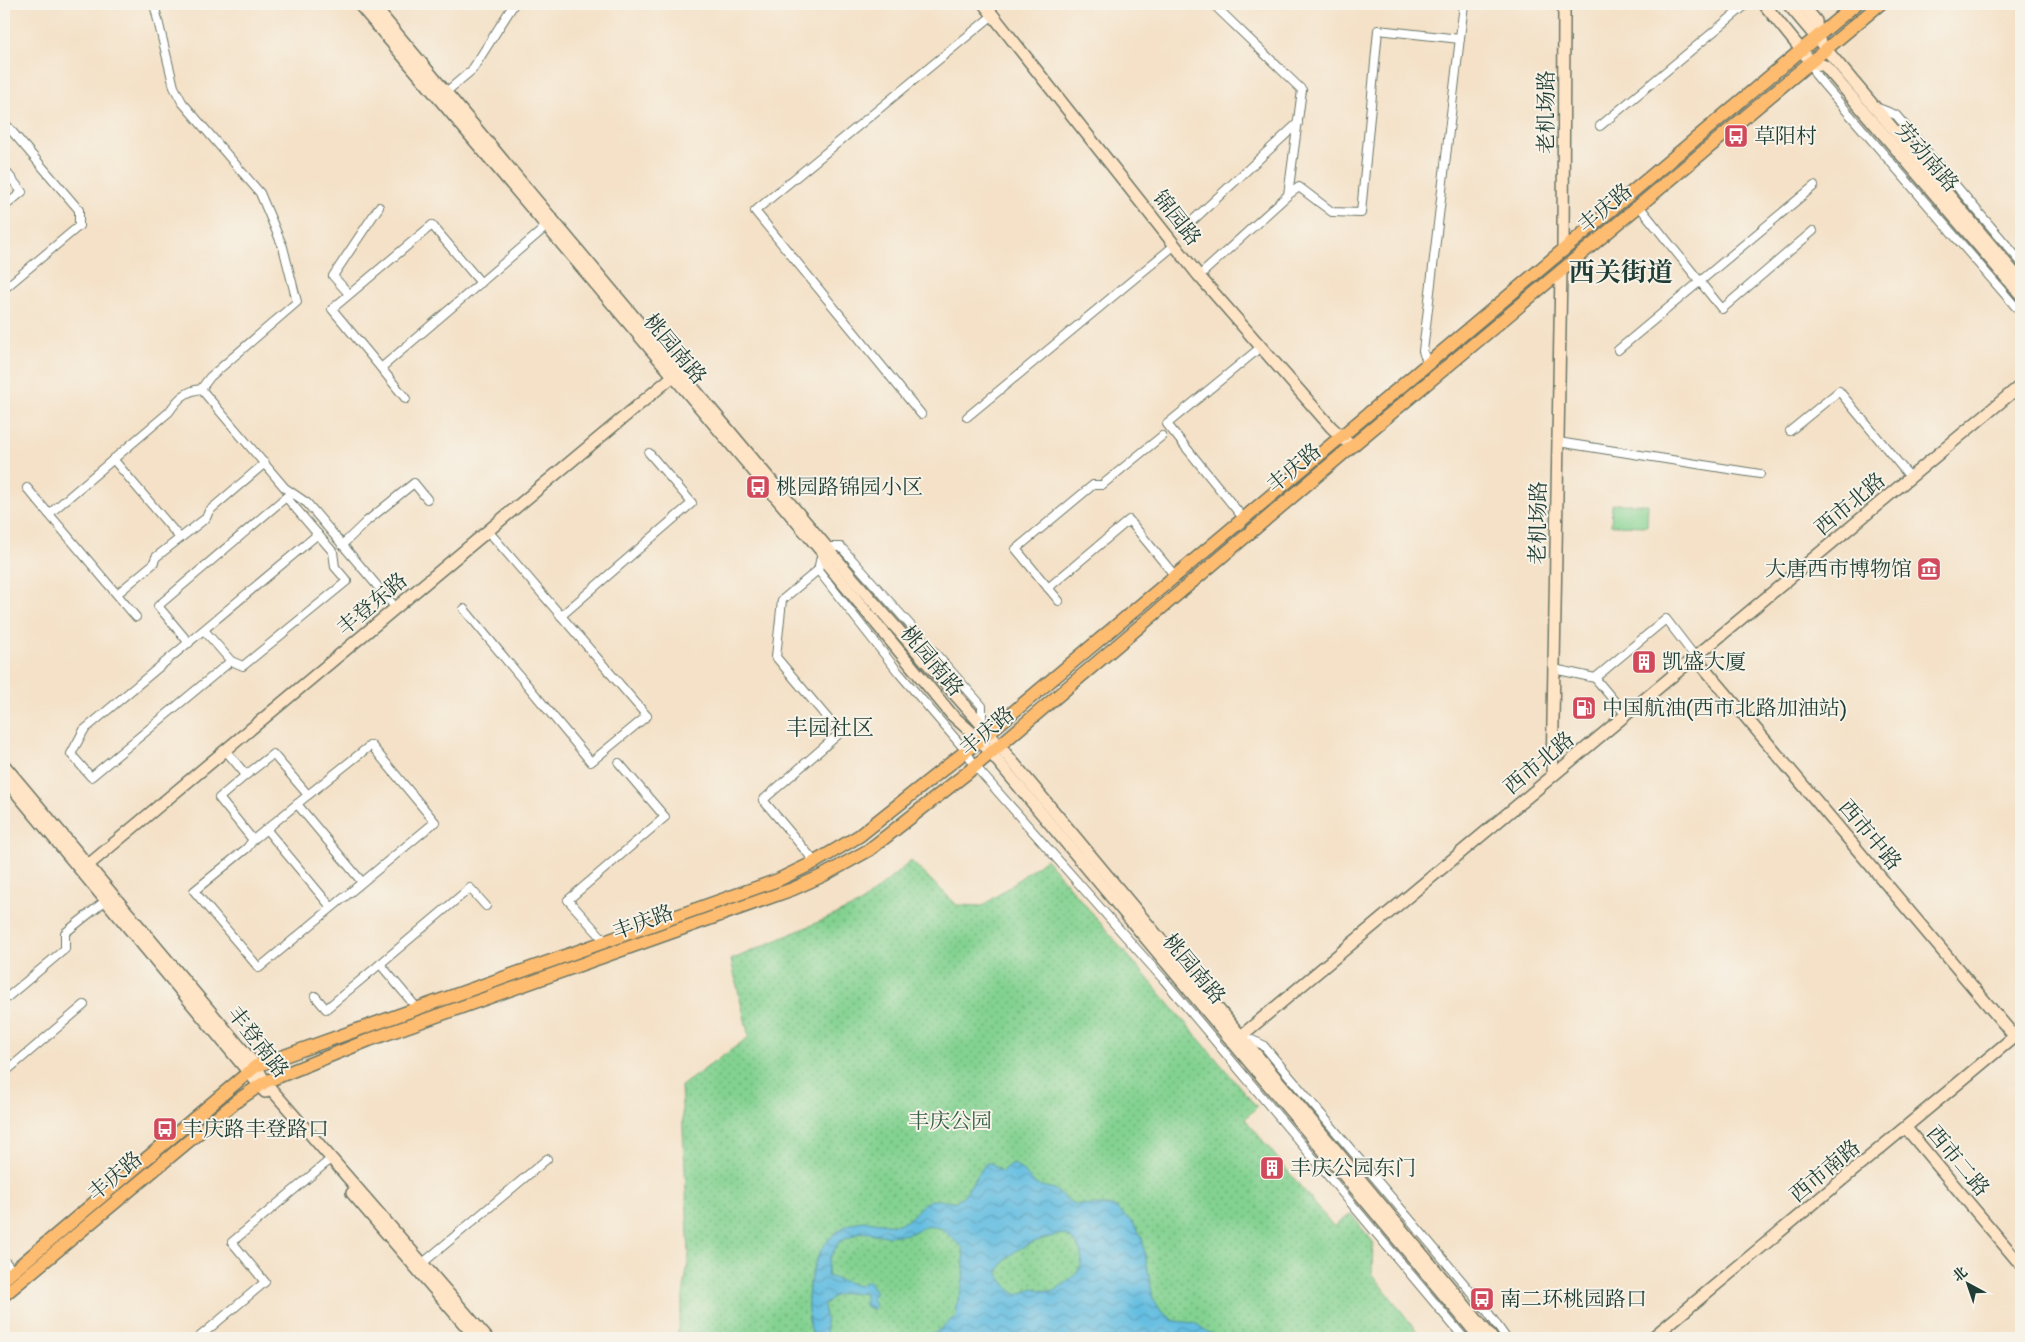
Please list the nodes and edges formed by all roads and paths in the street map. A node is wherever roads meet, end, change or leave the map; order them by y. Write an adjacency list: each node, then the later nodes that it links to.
1 (154, 4): 54 (street)
2 (359, 4): 34 (street, 桃园南路)
3 (372, 4): 22 (street, 桃园南路)
4 (514, 4): 22 (street)
5 (984, 4): 16 (street, 锦园路)
6 (1213, 4): 25 (street)
7 (1464, 4): 18 (street)
8 (1564, 4): 37 (street, 老机场路)
9 (1747, 4): 26 (street)
10 (1754, 4): 15 (street)
11 (1788, 4): 17 (street)
12 (1802, 4): 17 (street)
13 (1856, 4): 17 (main road, 丰庆路)
14 (1880, 4): 20 (main road, 丰庆路)
15 (1765, 6): 19 (street, 劳动南路)
16 (993, 15): 36 (street, 锦园路); 56 (street)
17 (1817, 36): 19 (main road, 丰庆路); 20 (street, 劳动南路)
18 (1460, 39): 29 (street); 50 (street)
19 (1801, 49): 21 (street, 劳动南路); 37 (main road, 丰庆路)
20 (1826, 49): 21 (main road, 丰庆路); 23 (street, 劳动南路)
21 (1811, 62): 30 (main road, 丰庆路); 46 (street, 劳动南路); 47 (street)
22 (446, 92): 52 (street, 桃园南路)
23 (1872, 106): 38 (street); 42 (street, 劳动南路)
24 (4, 122): 44 (street)
25 (1298, 123): 29 (street); 33 (street)
26 (1600, 126)
27 (4, 170): 31 (street)
28 (1814, 186): 41 (street)
29 (1288, 195): 40 (street)
30 (1639, 206): 39 (main road, 丰庆路); 41 (street)
31 (4, 207)
32 (379, 207): 45 (street)
33 (1189, 224)
34 (547, 226): 43 (street); 52 (street, 桃园南路)
35 (1812, 231): 41 (street)
36 (1175, 245): 40 (street, 锦园路); 57 (street)
37 (1563, 251): 50 (main road, 丰庆路)
38 (2021, 262)
39 (1561, 272): 61 (street, 老机场路); 62 (main road, 丰庆路)
40 (1199, 276): 48 (street, 锦园路)
41 (1699, 281): 49 (street)
42 (2021, 281)
43 (481, 283): 45 (street); 51 (street)
44 (4, 289)
45 (349, 294): 51 (street)
46 (2021, 296)
47 (2021, 314)
48 (1261, 347): 60 (street, 锦园路); 71 (street)
49 (1618, 350)
50 (1427, 363): 60 (main road, 丰庆路)
51 (381, 368): 55 (street)
52 (676, 373): 72 (street, 丰登东路); 76 (street, 桃园南路)
53 (2021, 385): 67 (street, 西市北路)
54 (202, 389): 64 (street); 65 (street)
55 (406, 399)
56 (921, 414)
57 (967, 416)
58 (1790, 431): 67 (street)
59 (1162, 436): 79 (street)
60 (1341, 438): 62 (street, 锦园路); 71 (main road, 丰庆路)
61 (1558, 442): 66 (street); 90 (street, 老机场路)
62 (1352, 446): 94 (main road, 丰庆路)
63 (649, 453): 84 (street)
64 (113, 459): 70 (street); 74 (street)
65 (265, 463): 74 (street); 75 (street)
66 (1760, 474)
67 (1910, 477): 88 (street, 西市北路)
68 (27, 488): 70 (street)
69 (427, 499): 75 (street)
70 (49, 514): 80 (street)
71 (1244, 519): 78 (main road, 丰庆路)
72 (489, 532): 82 (street, 丰登东路); 84 (street)
73 (318, 534): 86 (street); 87 (street); 89 (street)
74 (180, 538): 80 (street)
75 (342, 545): 82 (street)
76 (825, 549): 77 (street); 93 (street, 桃园南路); 93 (street, 桃园南路)
77 (818, 570): 96 (street); 107 (street)
78 (1175, 576): 79 (street); 93 (main road, 丰庆路)
79 (1048, 588): 81 (street)
80 (117, 594): 85 (street)
81 (1059, 601)
82 (396, 608): 95 (street, 丰登东路)
83 (464, 608): 84 (street)
84 (561, 616)
85 (136, 617)
86 (204, 630): 87 (street); 89 (street)
87 (189, 643): 89 (street)
88 (1696, 658): 91 (street); 92 (street, 西市北路); 119 (street, 西市中路)
89 (231, 661)
90 (1554, 670): 91 (street); 101 (street, 老机场路)
91 (1595, 678): 92 (street)
92 (1626, 715): 101 (street, 西市北路)
93 (983, 733): 94 (street, 桃园南路); 96 (main road, 丰庆路)
94 (994, 749): 99 (main road, 丰庆路); 120 (street, 桃园南路); 136 (street, 桃园南路)
95 (226, 751): 100 (street); 108 (street, 丰登东路)
96 (966, 751): 99 (street); 107 (main road, 丰庆路)
97 (619, 763): 113 (street)
98 (4, 765): 108 (street, 丰登南路)
99 (975, 766): 123 (main road, 丰庆路); 135 (street)
100 (246, 775): 103 (street); 106 (street)
101 (1552, 776): 120 (street, 西市北路)
102 (4, 778): 110 (street, 丰登南路)
103 (308, 795): 104 (street); 109 (street)
104 (297, 804): 105 (street); 109 (street)
105 (266, 829): 106 (street); 112 (street)
106 (253, 840): 112 (street)
107 (815, 862): 113 (main road, 丰庆路)
108 (88, 866): 121 (street, 丰登南路)
109 (362, 882): 112 (street)
110 (105, 901): 116 (street); 121 (street, 丰登南路)
111 (486, 906): 114 (street)
112 (332, 908)
113 (605, 940): 118 (main road, 丰庆路)
114 (380, 964): 115 (street); 118 (street)
115 (315, 996)
116 (4, 1000)
117 (84, 1005): 122 (street)
118 (417, 1008): 121 (main road, 丰庆路)
119 (2018, 1034): 124 (street, 西市南路)
120 (1241, 1036): 137 (street, 桃园南路); 138 (street)
121 (252, 1069): 123 (street, 丰登南路); 130 (main road, 丰庆路)
122 (4, 1073)
123 (262, 1084): 126 (street, 丰登南路); 128 (street, 丰登南路); 131 (main road, 丰庆路)
124 (1906, 1128): 129 (street, 西市二路); 139 (street, 西市南路)
125 (547, 1159): 128 (street)
126 (326, 1163): 132 (street); 133 (street, 丰登南路)
127 (4, 1260): 130 (street)
128 (424, 1262): 134 (street, 丰登南路)
129 (2021, 1265)
130 (8, 1275)
131 (4, 1295)
132 (198, 1338)
133 (476, 1338)
134 (487, 1338)
135 (1464, 1338)
136 (1480, 1338)
137 (1492, 1338)
138 (1506, 1338)
139 (1652, 1338)

